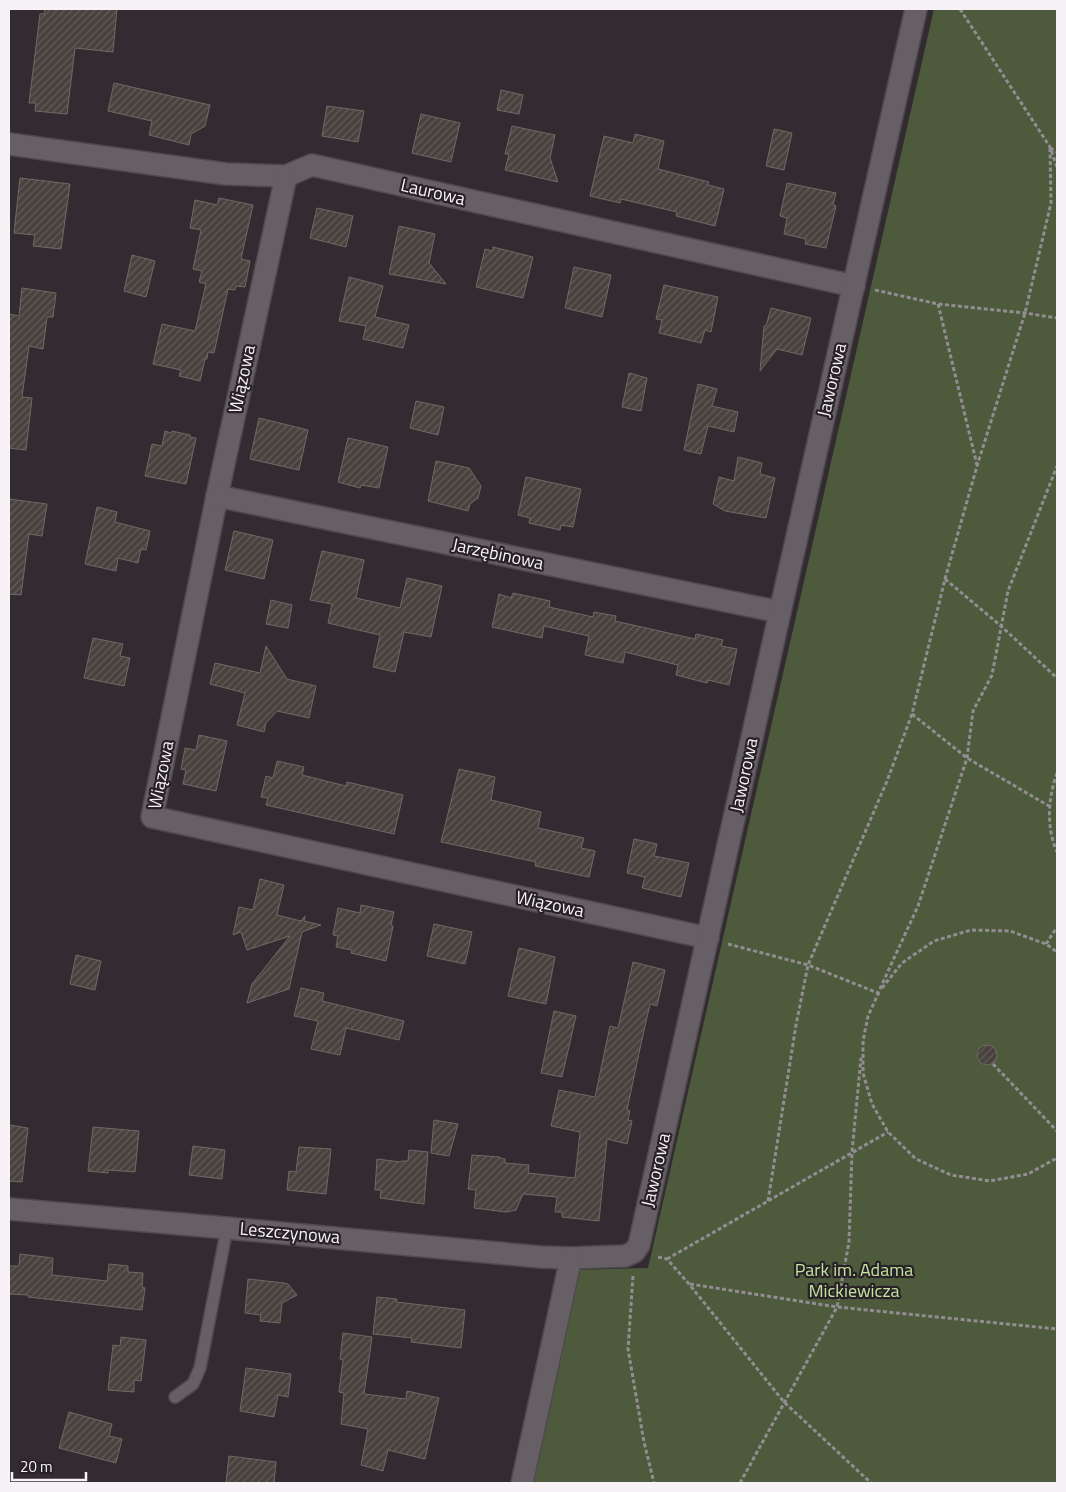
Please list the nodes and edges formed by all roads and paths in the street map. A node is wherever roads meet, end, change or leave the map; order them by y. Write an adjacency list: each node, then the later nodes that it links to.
1 (916, 9): 8 (street, Jaworowa)
2 (960, 9): 4 (path)
3 (9, 144): 7 (street, Laurowa)
4 (1050, 147): 5 (path); 6 (path); 10 (path)
5 (1057, 152)
6 (1057, 167)
7 (286, 176): 8 (street, Laurowa); 14 (street, Wiązowa)
8 (854, 286): 9 (path); 16 (street, Jaworowa)
9 (938, 304): 10 (path); 12 (path)
10 (1025, 312): 11 (path); 12 (path)
11 (1057, 318)
12 (977, 466): 15 (path)
13 (1057, 466): 17 (path)
14 (217, 496): 16 (street, Jarzębinowa); 25 (street, Wiązowa)
15 (945, 579): 17 (path); 19 (path)
16 (780, 612): 25 (street, Jaworowa)
17 (1001, 626): 18 (path); 20 (path)
18 (1057, 678)
19 (912, 714): 20 (path); 28 (path)
20 (967, 758): 22 (path); 29 (path)
21 (1057, 773): 22 (path)
22 (1049, 806): 23 (path)
23 (1057, 852)
24 (1057, 927): 26 (path)
25 (708, 938): 28 (path); 39 (street, Jaworowa)
26 (1046, 944): 27 (path); 29 (path)
27 (1057, 952)
28 (808, 965): 29 (path); 36 (path)
29 (878, 993): 30 (path)
30 (863, 1041): 33 (path); 34 (path)
31 (993, 1064): 32 (path)
32 (1057, 1131)
33 (888, 1132): 34 (path); 35 (path)
34 (852, 1152): 36 (path); 43 (path)
35 (1057, 1158)
36 (768, 1201): 41 (path)
37 (9, 1209): 38 (street, Leszczynowa)
38 (227, 1228): 40 (street, Leszczynowa); 45 (lane)
39 (634, 1252): 40 (street); 41 (path); 48 (path)
40 (570, 1258): 47 (street)
41 (667, 1259): 42 (path)
42 (689, 1284): 43 (path); 46 (path)
43 (837, 1307): 44 (path); 46 (path)
44 (1057, 1329)
45 (175, 1397)
46 (784, 1402): 49 (path); 50 (path)
47 (522, 1483)
48 (654, 1483)
49 (740, 1483)
50 (871, 1483)

